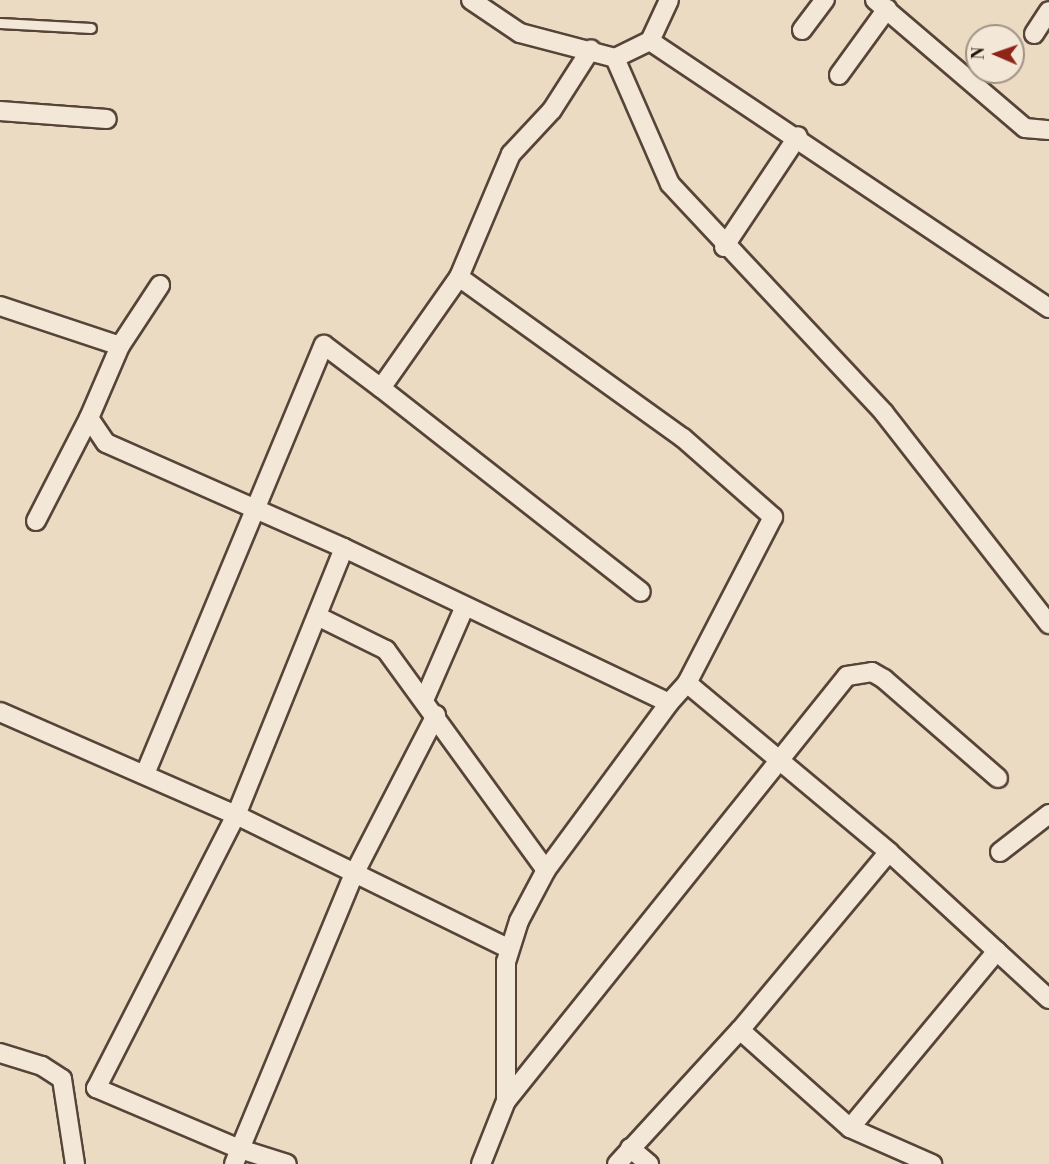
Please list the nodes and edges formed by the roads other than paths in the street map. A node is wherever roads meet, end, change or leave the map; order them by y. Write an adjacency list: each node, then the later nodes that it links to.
1 (471, 0): 11 (street)
2 (669, 0): 10 (street)
3 (825, 0): 8 (street)
4 (881, 5): 13 (street); 16 (street)
5 (1049, 11): 9 (street)
6 (0, 23): 7 (lane)
7 (91, 28)
8 (802, 30)
9 (1034, 34)
10 (650, 41): 12 (street); 17 (street)
11 (591, 49): 12 (street); 19 (street)
12 (615, 58): 18 (street)
13 (839, 75)
14 (0, 111): 15 (street)
15 (107, 119)
16 (1049, 130)
17 (798, 136): 18 (street); 22 (street)
18 (724, 247): 32 (street)
19 (459, 277): 24 (street); 33 (street)
20 (160, 285): 23 (street)
21 (0, 306): 23 (street)
22 (1049, 308)
23 (120, 346): 25 (street)
24 (381, 388): 26 (street); 29 (street)
25 (89, 418): 26 (street); 27 (street)
26 (258, 511): 28 (street); 39 (street)
27 (36, 521)
28 (344, 548): 30 (street); 31 (street)
29 (641, 592)
30 (465, 606): 34 (street); 35 (street)
31 (316, 616): 34 (street); 42 (street)
32 (1049, 624)
33 (687, 683): 35 (street); 38 (street)
34 (425, 698): 37 (street)
35 (669, 704): 45 (street)
36 (0, 712): 39 (street)
37 (436, 715): 45 (street); 46 (street)
38 (778, 760): 40 (street); 43 (street); 52 (street)
39 (145, 774): 42 (street)
40 (998, 778)
41 (1049, 814): 44 (street)
42 (236, 815): 46 (street); 55 (street)
43 (889, 852): 48 (street); 50 (street)
44 (1000, 852)
45 (546, 870): 47 (street)
46 (354, 874): 47 (street); 55 (street)
47 (509, 949): 52 (street)
48 (997, 951): 49 (street); 53 (street)
49 (1049, 999)
50 (740, 1030): 53 (street); 54 (street)
51 (0, 1053): 56 (street)
52 (506, 1101): 58 (street)
53 (850, 1128): 61 (street)
54 (630, 1148): 59 (street); 60 (street)
55 (237, 1156): 57 (street)
56 (75, 1164)
57 (287, 1164)
58 (481, 1164)
59 (617, 1164)
60 (649, 1164)
61 (932, 1164)

